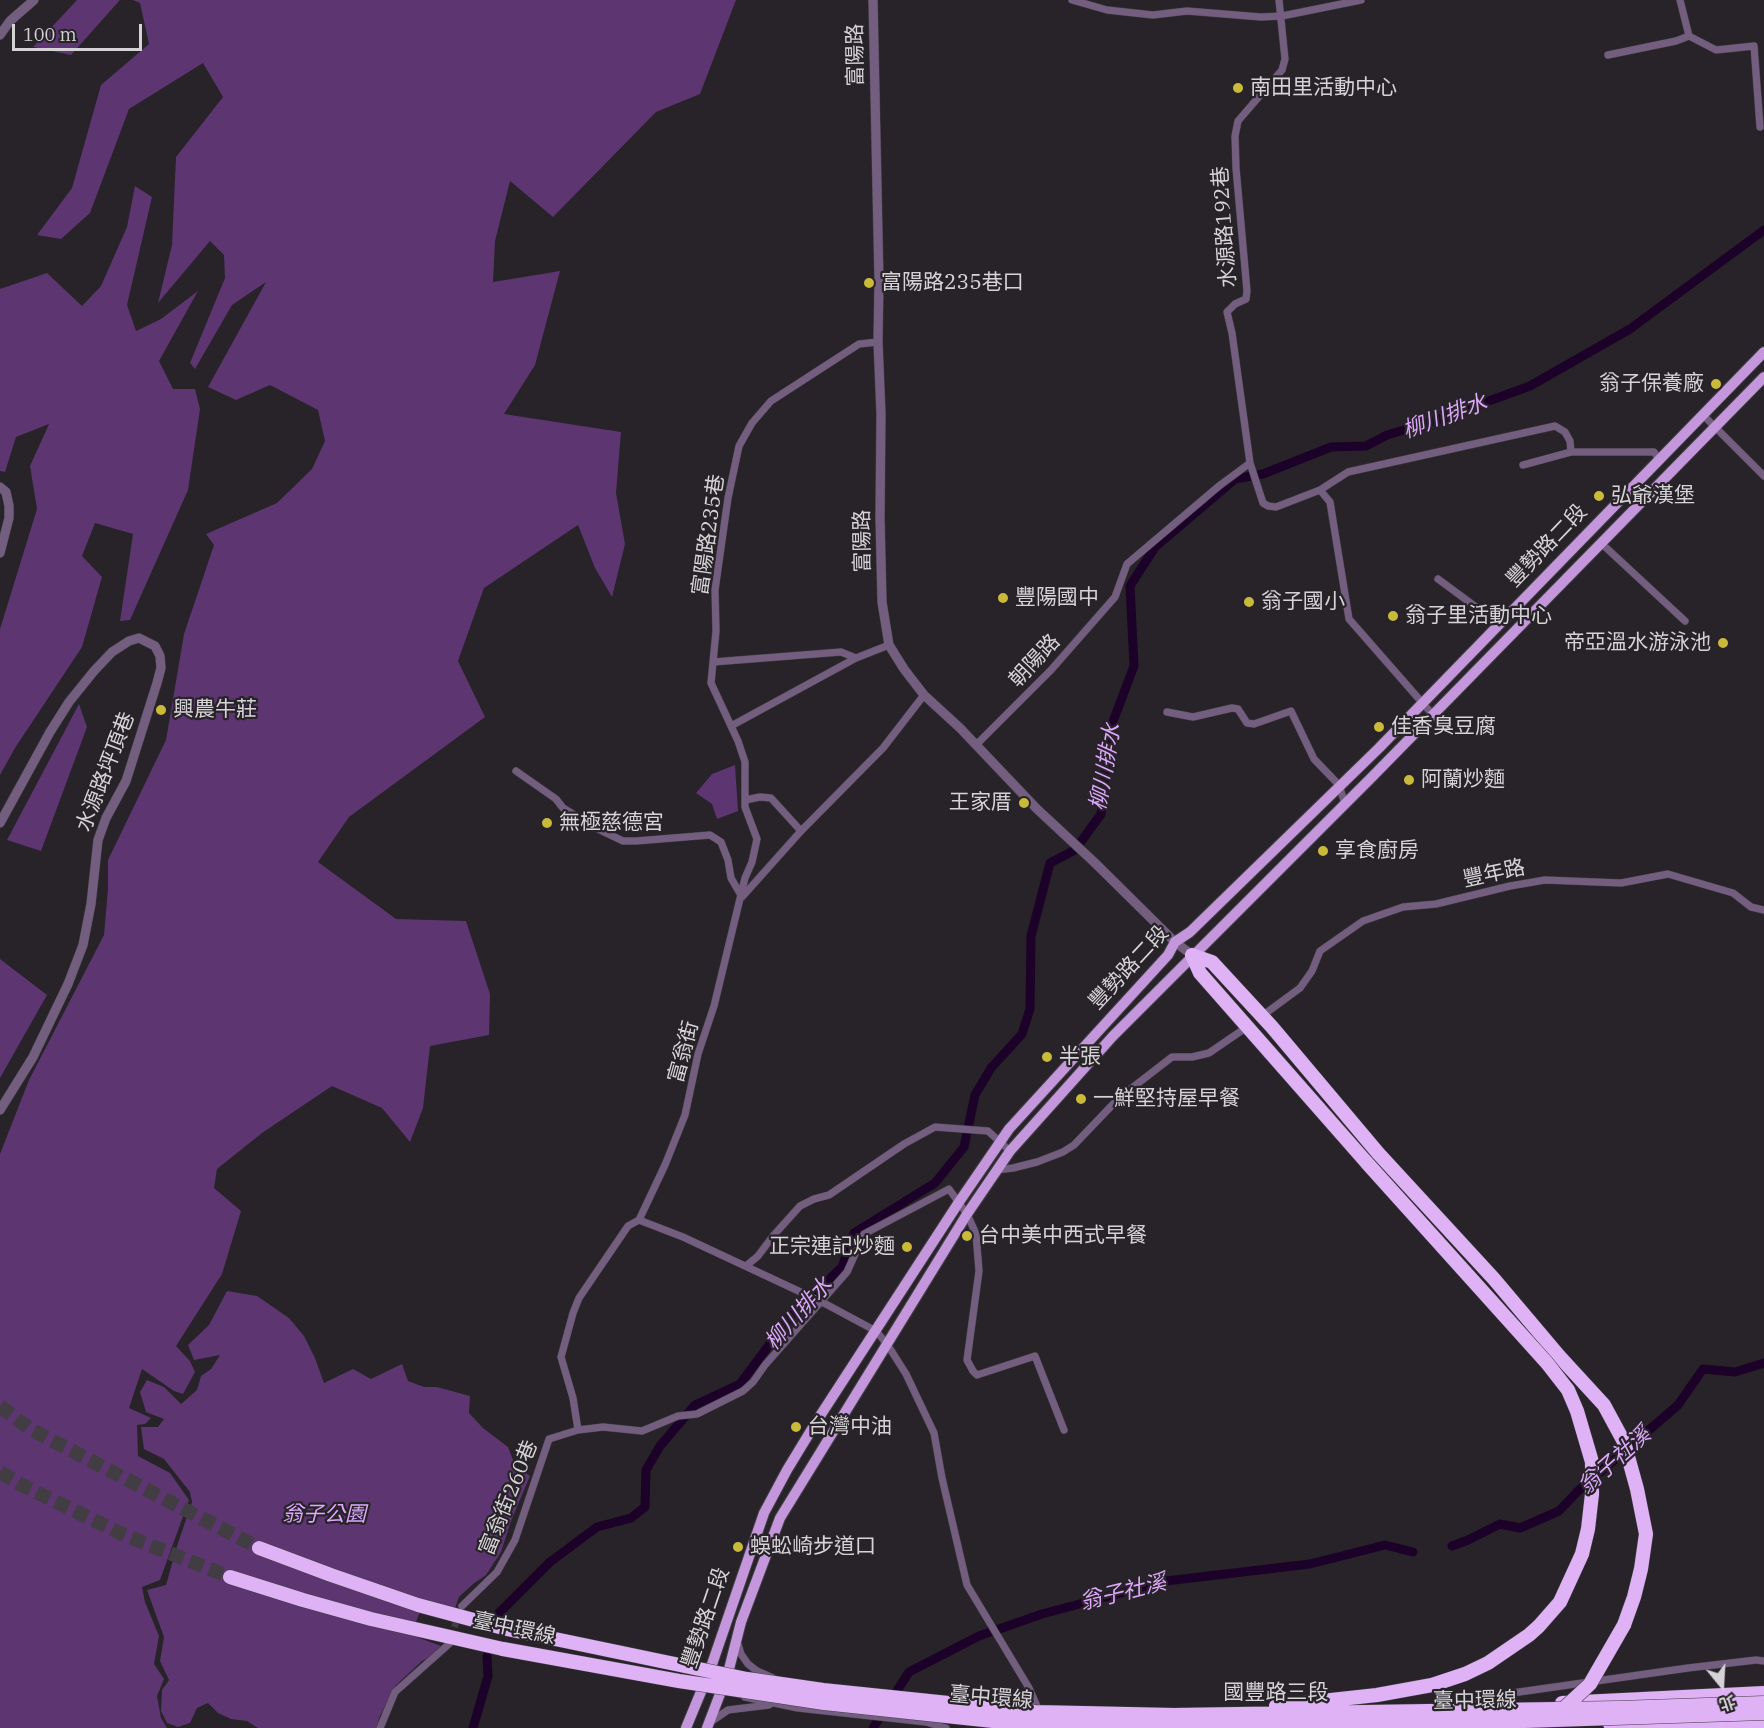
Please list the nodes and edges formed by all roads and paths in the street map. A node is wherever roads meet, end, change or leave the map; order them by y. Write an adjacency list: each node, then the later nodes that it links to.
1 (34, 0): 8 (street)
2 (873, 0): 12 (street, 富陽路)
3 (1072, 0): 7 (street)
4 (1279, 0): 7 (street, 水源路192巷)
5 (1361, 0): 7 (street)
6 (1680, 0): 9 (street)
7 (1282, 16): 19 (street, 水源路192巷)
8 (0, 35)
9 (1689, 36): 10 (street); 11 (street)
10 (1608, 55)
11 (1760, 127)
12 (878, 342): 29 (street, 富陽路); 31 (street, 富陽路235巷)
13 (1764, 352): 15 (main road, 豐勢路二段)
14 (1764, 377): 16 (main road, 豐勢路二段)
15 (1703, 415): 16 (street); 18 (main road, 豐勢路二段)
16 (1716, 426): 21 (street); 24 (main road, 豐勢路二段)
17 (1571, 452): 18 (street); 20 (street); 23 (street)
18 (1659, 459): 28 (main road, 豐勢路二段)
19 (1250, 463): 23 (street, 水源路192巷); 37 (street, 朝陽路)
20 (1523, 465)
21 (1764, 476)
22 (0, 487): 25 (street)
23 (1320, 490): 33 (street)
24 (1601, 543): 27 (street); 35 (main road, 豐勢路二段)
25 (0, 553)
26 (1438, 579): 28 (street)
27 (1685, 621)
28 (1499, 624): 33 (main road, 豐勢路二段)
29 (890, 645): 30 (street); 32 (street, 富陽路)
30 (856, 658): 31 (street); 36 (street)
31 (713, 662): 36 (street, 富陽路235巷)
32 (924, 695): 37 (street, 富陽路); 43 (street, 富翁街)
33 (1423, 703): 35 (street); 39 (main road, 豐勢路二段)
34 (1167, 712): 39 (street)
35 (1433, 715): 41 (main road, 豐勢路二段)
36 (731, 726): 40 (street, 富陽路235巷)
37 (975, 745): 46 (street, 富陽路)
38 (516, 771): 44 (street)
39 (1339, 785): 41 (street); 46 (main road, 豐勢路二段)
40 (745, 800): 43 (street); 44 (street, 富陽路235巷)
41 (1345, 804): 47 (main road, 豐勢路二段)
42 (0, 823): 50 (street, 水源路坪頂巷)
43 (801, 831): 44 (street, 富翁街)
44 (742, 897): 56 (street, 富翁街)
45 (1764, 910): 48 (street, 豐年路)
46 (1175, 942): 47 (street, 富陽路); 51 (main road, 豐勢路二段)
47 (1192, 956): 52 (main road, 豐勢路二段); 81 (highway, bridge); 84 (highway, bridge)
48 (1266, 1013)
49 (1244, 1029): 53 (street)
50 (0, 1110)
51 (1001, 1141): 52 (street); 54 (main road, 豐勢路二段); 57 (street)
52 (1010, 1151): 53 (main road, 豐勢路二段)
53 (997, 1170): 55 (main road, 豐勢路二段)
54 (958, 1202): 55 (street); 58 (street); 59 (main road, 豐勢路二段)
55 (967, 1214): 60 (main road, 豐勢路二段); 62 (street)
56 (639, 1220): 57 (street); 61 (street)
57 (746, 1266): 58 (street)
58 (818, 1300): 59 (street); 61 (street)
59 (876, 1331): 60 (street); 69 (main road, 豐勢路二段)
60 (887, 1344): 66 (main road, 豐勢路二段); 78 (street)
61 (578, 1430): 65 (street, 富翁街260巷)
62 (1064, 1430)
63 (259, 1548): 81 (highway, 臺中環線, bridge)
64 (230, 1577): 83 (highway, 臺中環線, bridge)
65 (462, 1606)
66 (737, 1635): 70 (main road, 豐勢路二段); 71 (street, 國豐路三段)
67 (449, 1644): 86 (street)
68 (1764, 1661): 77 (street, 國豐路三段)
69 (710, 1670): 70 (street, 國豐路三段); 72 (main road, 豐勢路二段)
70 (728, 1673): 71 (street, 國豐路三段); 73 (main road, 豐勢路二段)
71 (784, 1683): 78 (street, 國豐路三段, bridge)
72 (701, 1690): 73 (street); 87 (main road, 豐勢路二段)
73 (721, 1692): 76 (street); 88 (main road, 豐勢路二段)
74 (1764, 1693): 77 (highway)
75 (1764, 1702): 81 (highway, 臺中環線, bridge)
76 (776, 1704): 80 (street); 88 (street)
77 (1472, 1708): 78 (street, 國豐路三段)
78 (1039, 1710): 85 (street)
79 (1764, 1713): 83 (highway, 臺中環線, bridge)
80 (926, 1722): 85 (street); 89 (street)
81 (1176, 1722): 85 (highway)
82 (1764, 1722): 84 (highway, bridge)
83 (1060, 1724): 90 (highway, bridge)
84 (1538, 1726): 91 (highway)
85 (1042, 1727)
86 (380, 1728)
87 (686, 1728)
88 (707, 1728)
89 (946, 1728)
90 (1087, 1728)
91 (1260, 1728)

